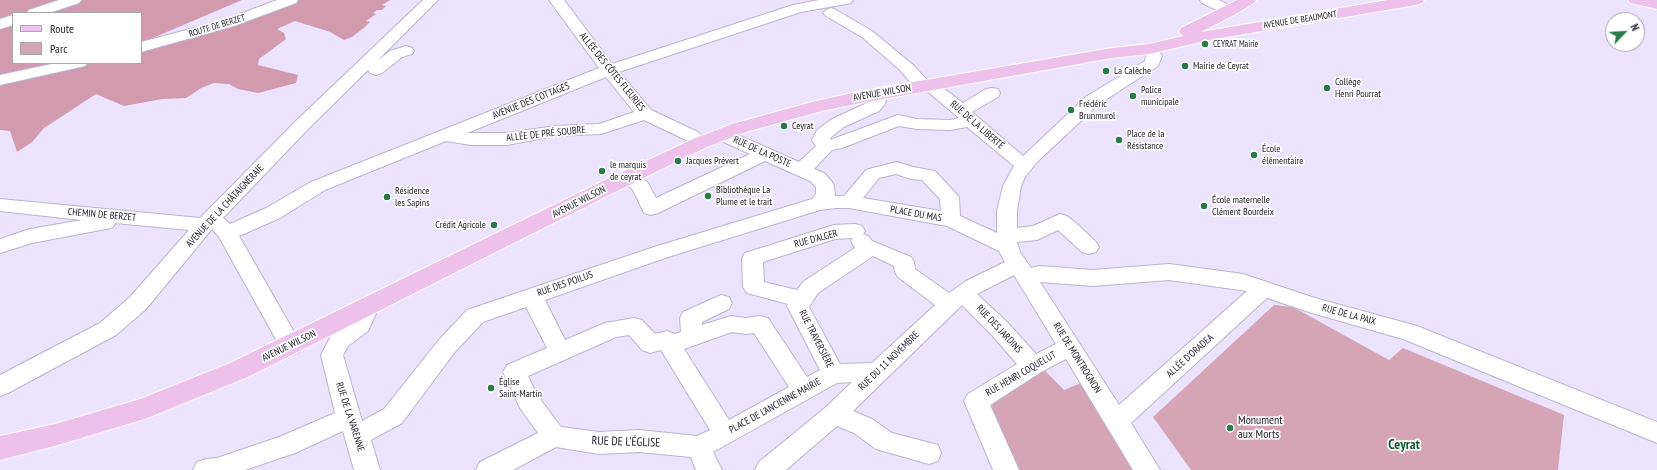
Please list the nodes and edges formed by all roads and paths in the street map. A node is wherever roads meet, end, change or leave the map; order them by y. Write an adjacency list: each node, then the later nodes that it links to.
1 (74, 0): 14 (street)
2 (291, 0): 19 (street, ROUTE DE BERZET)
3 (431, 0): 26 (street, AVENUE DE LA CHÂTAIGNERAIE)
4 (556, 0): 23 (street, ALLÉE DES CÔTES FLEURIES)
5 (781, 0): 12 (street)
6 (846, 0): 12 (street, AVENUE DES COTTAGES)
7 (1207, 0): 13 (street)
8 (1248, 0): 13 (main road)
9 (1416, 0): 18 (main road, AVENUE DE BEAUMONT)
10 (1636, 0): 11 (main road)
11 (1657, 4)
12 (798, 8): 23 (street, AVENUE DES COTTAGES)
13 (1230, 11): 18 (main road)
14 (37, 12)
15 (830, 13): 25 (street, RUE DE LA LIBERTÉ)
16 (12, 20): 17 (street)
17 (0, 24)
18 (1185, 42): 20 (main road, AVENUE WILSON)
19 (142, 47)
20 (1149, 49): 25 (main road, AVENUE WILSON); 36 (street)
21 (406, 51): 26 (street)
22 (74, 64): 24 (street)
23 (609, 70): 29 (street, ALLÉE DES CÔTES FLEURIES); 32 (street, AVENUE DES COTTAGES)
24 (0, 80)
25 (927, 85): 28 (main road, AVENUE WILSON); 30 (street, RUE DE LA LIBERTÉ)
26 (339, 89): 44 (street, AVENUE DE LA CHÂTAIGNERAIE)
27 (992, 93): 30 (street)
28 (876, 94): 31 (main road, AVENUE WILSON); 34 (street)
29 (645, 114): 32 (street, ALLÉE DE PRÉ SOUBRE); 33 (street, ALLÉE DES CÔTES FLEURIES)
30 (967, 116): 34 (street); 36 (street, RUE DE LA LIBERTÉ)
31 (721, 134): 33 (main road, AVENUE WILSON); 35 (street, RUE DE LA POSTE)
32 (445, 136): 47 (street, AVENUE DES COTTAGES)
33 (700, 143): 38 (main road, AVENUE WILSON)
34 (826, 146): 37 (street, RUE DE LA POSTE)
35 (766, 153): 37 (street, RUE DE LA POSTE); 38 (street)
36 (1025, 164): 52 (street)
37 (810, 174): 40 (street)
38 (629, 177): 58 (main road, AVENUE WILSON)
39 (857, 203): 40 (street, PLACE DU MAS); 43 (street, PLACE DU MAS); 43 (street); 46 (street)
40 (819, 204): 45 (street, RUE DES POILUS)
41 (0, 205): 42 (street, CHEMIN DE BERZET)
42 (125, 217): 44 (street, CHEMIN DE BERZET); 48 (street)
43 (951, 220): 52 (street, PLACE DU MAS)
44 (208, 222): 47 (street); 67 (street, AVENUE DE LA CHÂTAIGNERAIE)
45 (761, 222): 51 (street); 54 (street, RUE DES POILUS)
46 (855, 232): 49 (street); 51 (street, RUE D'ALGER)
47 (227, 233): 61 (street)
48 (0, 246)
49 (871, 248): 55 (street, RUE DES JARDINS); 56 (street)
50 (1089, 248): 52 (street)
51 (777, 250): 56 (street, RUE TRAVERSIÈRE)
52 (1015, 255): 53 (street, RUE DE LA PAIX); 55 (street, RUE DU 11 NOVEMBRE); 62 (street, RUE DE MONTROGNON)
53 (1264, 289): 70 (street, ALLÉE D'ORADEA); 72 (street, RUE DE LA PAIX)
54 (532, 296): 63 (street); 71 (street, RUE DES POILUS)
55 (956, 299): 64 (street, RUE DES JARDINS); 65 (street, RUE DU 11 NOVEMBRE)
56 (803, 300): 66 (street, RUE TRAVERSIÈRE)
57 (721, 303): 59 (street)
58 (368, 307): 61 (main road, AVENUE WILSON); 71 (street, RUE DE LA VARENNE)
59 (692, 338): 60 (street); 68 (street)
60 (670, 345): 63 (street); 73 (street)
61 (291, 346): 76 (main road, AVENUE WILSON)
62 (1070, 347): 64 (street, RUE HENRI COQUELUT); 70 (street, RUE DE MONTROGNON)
63 (560, 352): 74 (street)
64 (1033, 366): 83 (street, RUE HENRI COQUELUT)
65 (878, 372): 66 (street, PLACE DE L'ANCIENNE MAIRIE); 69 (street, RUE DU 11 NOVEMBRE)
66 (833, 374): 68 (street, PLACE DE L'ANCIENNE MAIRIE)
67 (0, 386)
68 (803, 390): 73 (street, PLACE DE L'ANCIENNE MAIRIE)
69 (834, 414): 77 (street); 78 (street, RUE DU 11 NOVEMBRE)
70 (1116, 421): 84 (street, RUE DE MONTROGNON)
71 (352, 426): 79 (street, RUE DES POILUS); 80 (street, RUE DE LA VARENNE)
72 (1657, 433)
73 (725, 434): 75 (street, PLACE DE L'ANCIENNE MAIRIE)
74 (554, 436): 75 (street, RUE DE L'ÉGLISE); 81 (street)
75 (699, 447): 82 (street)
76 (0, 448)
77 (930, 453)
78 (782, 465)
79 (206, 470)
80 (367, 470)
81 (489, 470)
82 (709, 470)
83 (1006, 470)
84 (1147, 470)

